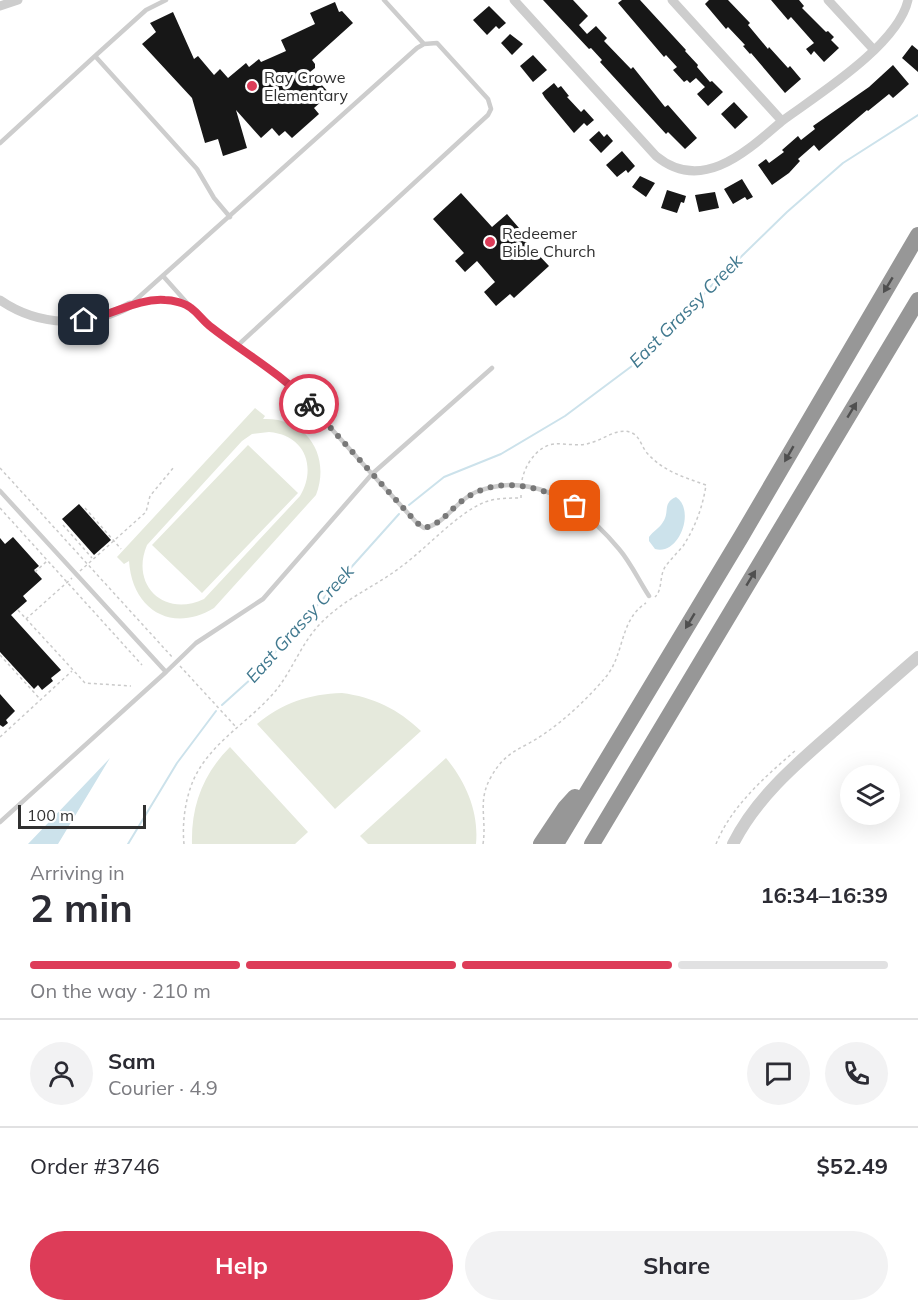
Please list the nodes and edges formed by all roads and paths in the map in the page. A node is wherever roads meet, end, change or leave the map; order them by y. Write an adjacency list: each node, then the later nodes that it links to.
1 (18, 0): 8 (street)
2 (166, 0): 11 (lane)
3 (384, 0): 9 (lane)
4 (514, 0): 12 (street)
5 (672, 0): 12 (street)
6 (828, 0): 10 (street)
7 (908, 0): 10 (street)
8 (0, 6)
9 (424, 44): 14 (lane); 21 (lane)
10 (874, 50): 12 (street)
11 (95, 56): 13 (lane); 14 (lane)
12 (782, 121)
13 (0, 143)
14 (230, 217): 16 (lane)
15 (918, 235): 58 (highway, one-way to 58)
16 (163, 276): 19 (lane); 20 (lane)
17 (0, 300): 19 (street)
18 (918, 300): 46 (highway, one-way to 18)
19 (130, 304): 20 (lane)
20 (191, 307): 21 (lane)
21 (237, 346): 25 (lane)
22 (492, 368): 25 (lane)
23 (174, 467): 35 (path)
24 (0, 468): 33 (path)
25 (372, 474): 31 (lane); 49 (lane)
26 (521, 485): 31 (lane); 34 (path); 43 (lane); 61 (path)
27 (0, 491): 41 (lane)
28 (0, 508): 38 (path)
29 (85, 508): 35 (path)
30 (63, 525): 32 (path)
31 (424, 528): 34 (path)
32 (69, 532): 33 (path); 37 (path)
33 (63, 538): 39 (path)
34 (434, 540): 55 (path)
35 (114, 541): 36 (path); 37 (path)
36 (121, 549)
37 (93, 559): 39 (path)
38 (47, 561): 40 (path); 42 (path)
39 (87, 564): 41 (path); 49 (path)
40 (35, 572)
41 (76, 574): 42 (path); 52 (lane)
42 (67, 582): 45 (path); 50 (path)
43 (649, 596)
44 (18, 610): 45 (path)
45 (26, 619): 51 (path)
46 (721, 628): 64 (highway); 65 (highway)
47 (0, 655): 54 (path)
48 (918, 657): 67 (street)
49 (176, 661): 52 (lane); 55 (path)
50 (142, 665)
51 (72, 670): 53 (path); 54 (path)
52 (166, 672): 59 (lane)
53 (131, 686)
54 (41, 699): 56 (path)
55 (236, 727): 60 (path)
56 (0, 737)
57 (797, 749): 66 (path)
58 (602, 768): 62 (highway); 63 (highway)
59 (0, 822)
60 (183, 844)
61 (483, 844)
62 (541, 844)
63 (556, 844)
64 (592, 844)
65 (599, 844)
66 (716, 844)
67 (733, 844)

